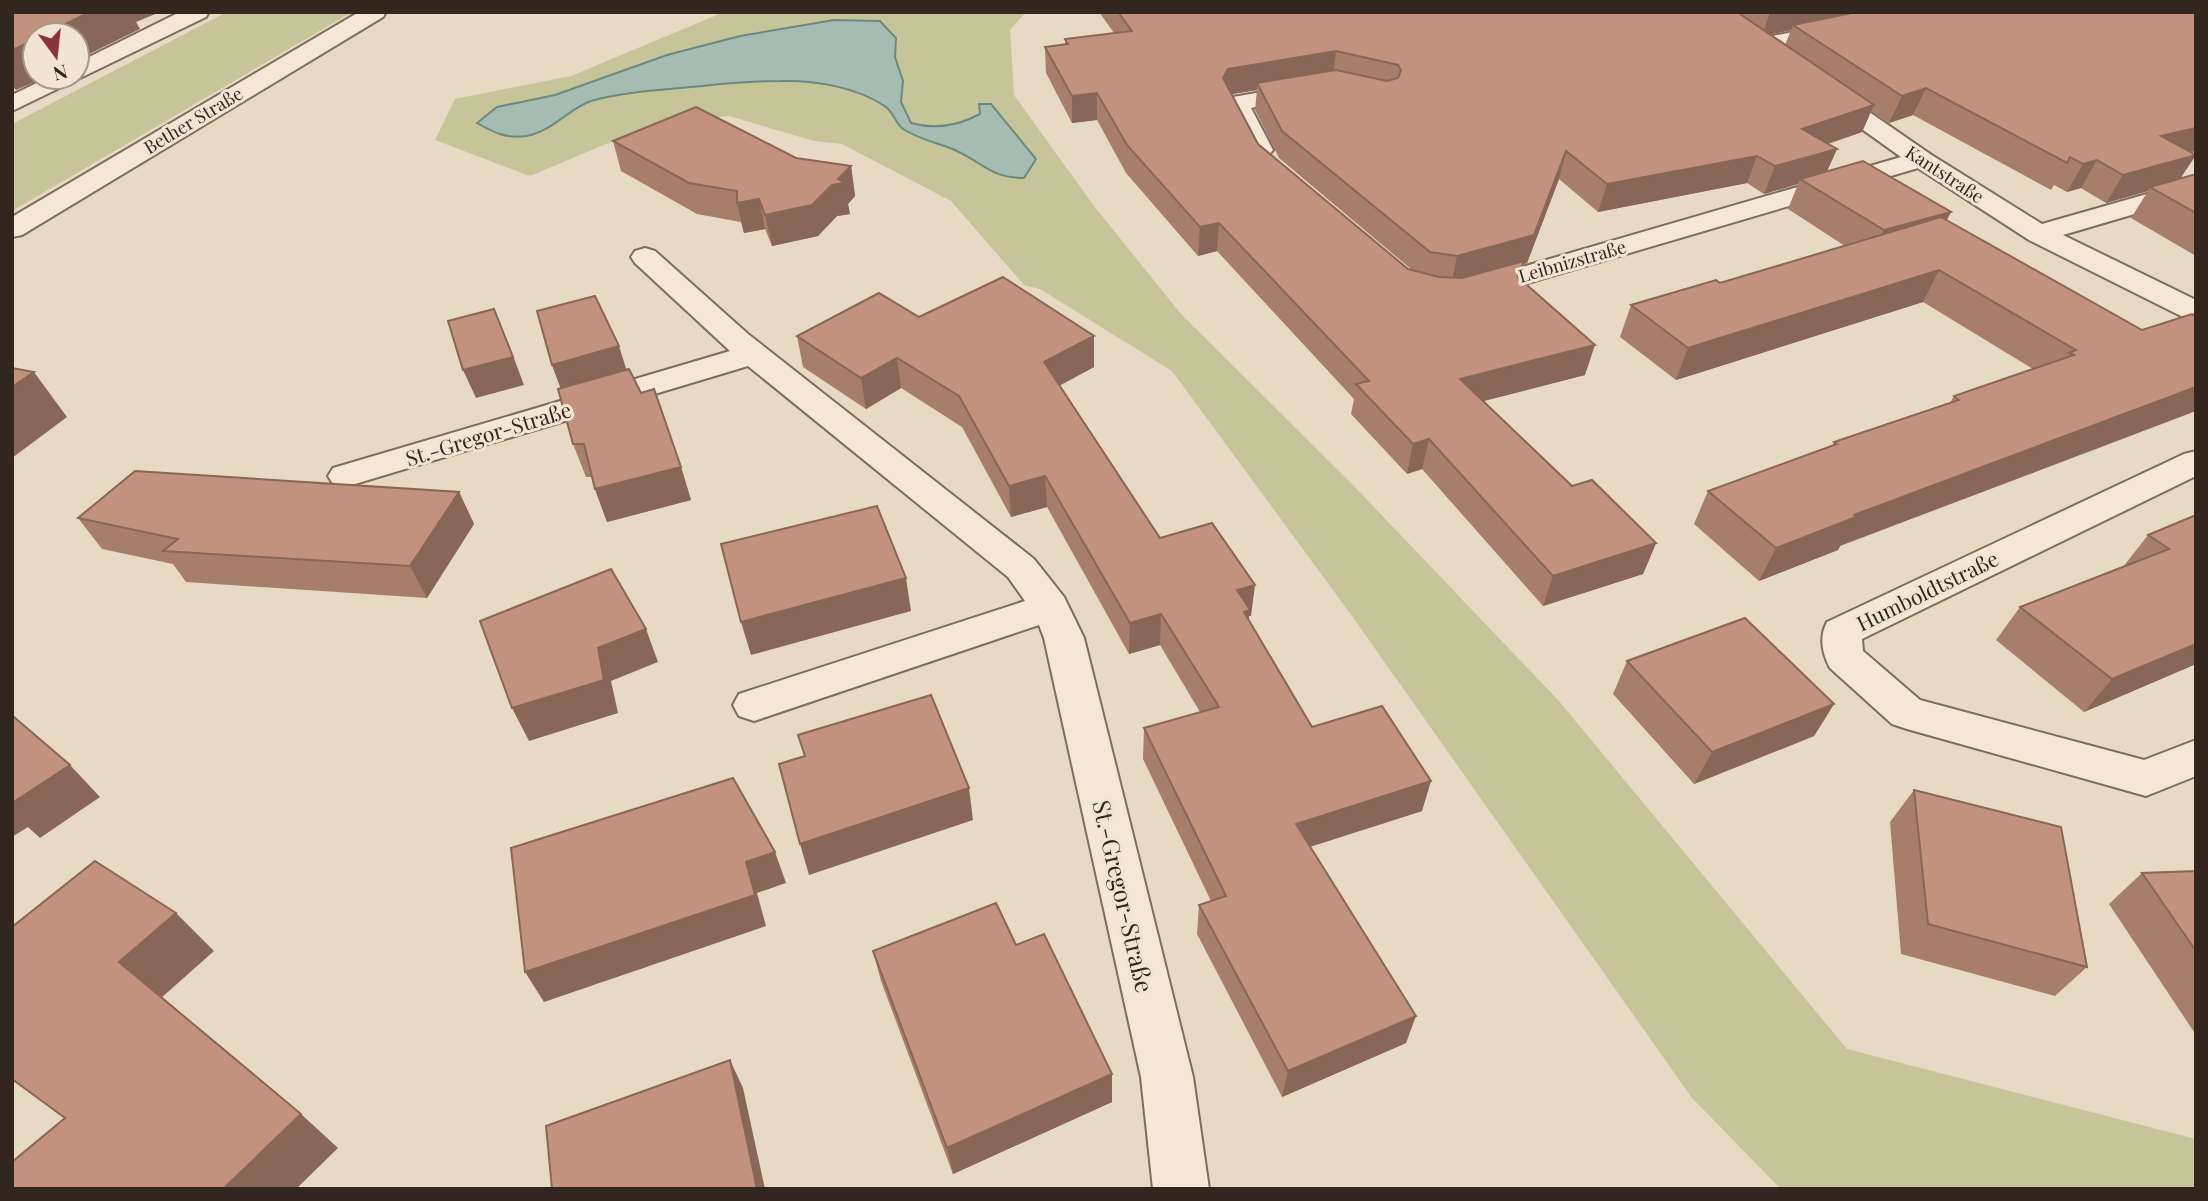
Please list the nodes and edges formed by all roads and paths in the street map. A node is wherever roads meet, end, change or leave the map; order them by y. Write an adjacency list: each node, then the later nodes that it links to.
1 (198, 12): 4 (street)
2 (375, 12): 11 (street, Bether Straße)
3 (1926, 12): 8 (street, Kantstraße)
4 (91, 65)
5 (1334, 87): 9 (street)
6 (39, 91): 7 (street)
7 (12, 104)
8 (1921, 159): 12 (street, Kantstraße); 14 (street, Leibnizstraße)
9 (1277, 173)
10 (2196, 188): 12 (street)
11 (12, 229)
12 (2039, 234): 15 (street, Kantstraße)
13 (645, 257): 16 (street, St.-Gregor-Straße)
14 (1439, 294)
15 (2196, 312)
16 (752, 354): 18 (street, St.-Gregor-Straße); 19 (street, St.-Gregor-Straße)
17 (2196, 462): 21 (street, Humboldtstraße)
18 (345, 476)
19 (1050, 607): 20 (street); 22 (street, St.-Gregor-Straße)
20 (754, 705)
21 (2196, 757)
22 (1181, 1189)

